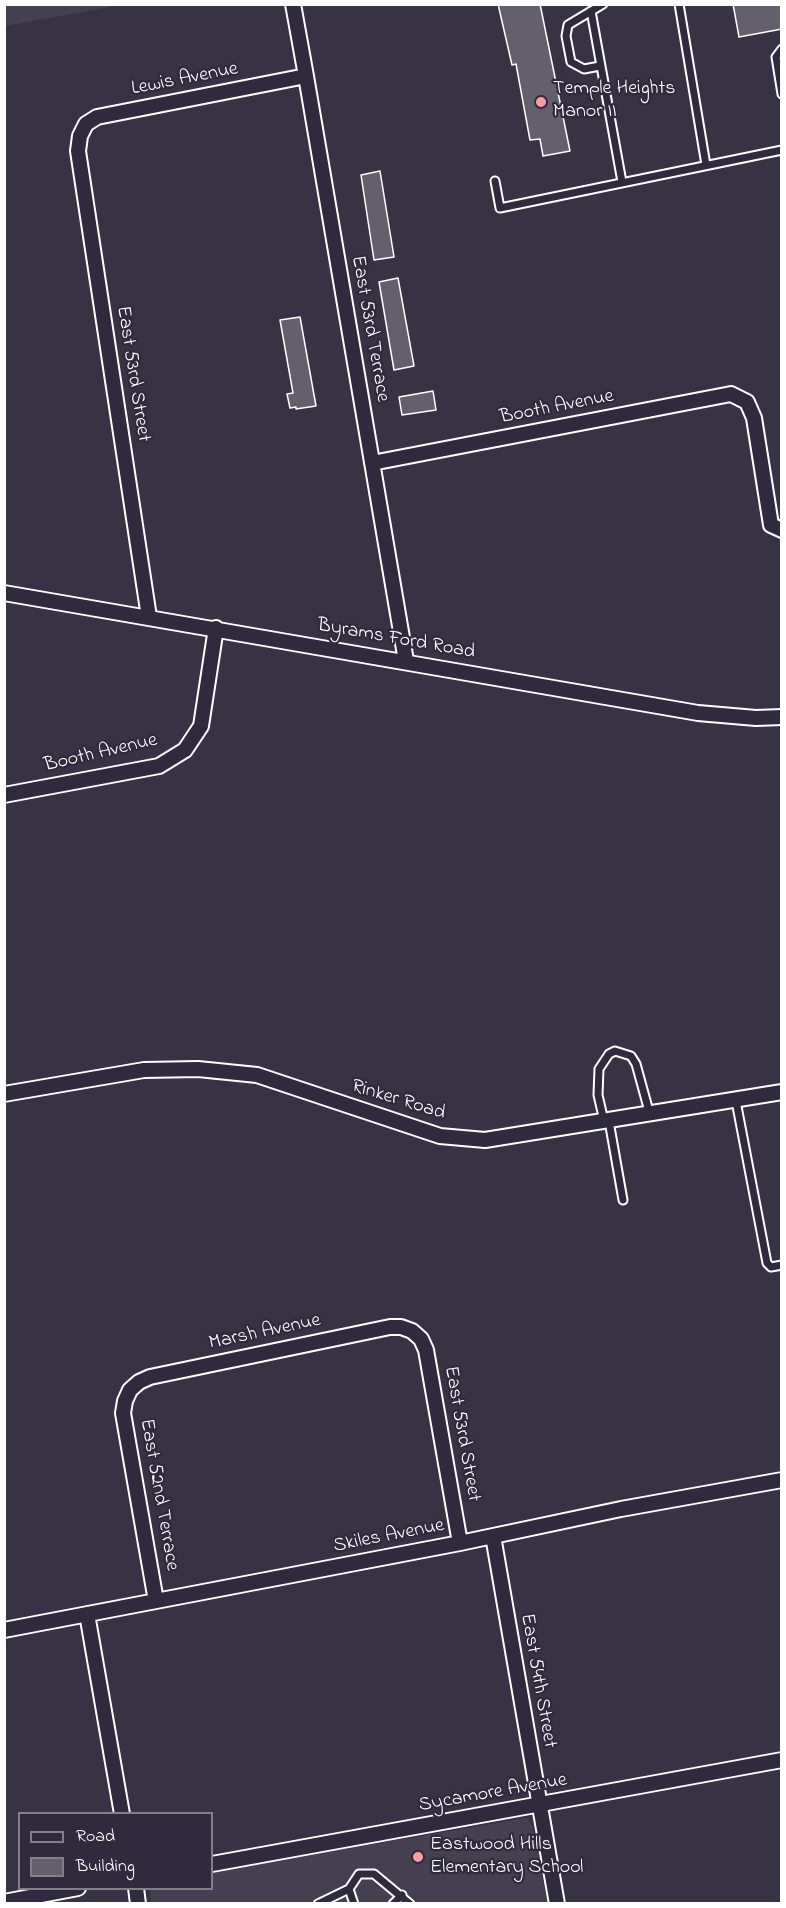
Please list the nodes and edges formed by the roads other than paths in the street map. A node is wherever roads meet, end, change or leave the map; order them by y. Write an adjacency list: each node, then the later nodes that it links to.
1 (292, 4): 7 (street, East 53rd Terrace)
2 (603, 4): 4 (lane)
3 (679, 4): 11 (lane)
4 (591, 11): 6 (lane); 6 (lane)
5 (782, 49): 8 (lane)
6 (600, 66): 13 (lane)
7 (306, 76): 9 (street, Lewis Avenue); 14 (street, East 53rd Terrace)
8 (782, 94)
9 (80, 136): 17 (street, East 53rd Street)
10 (782, 150): 11 (lane)
11 (706, 165): 13 (lane)
12 (495, 181): 13 (lane)
13 (622, 182)
14 (372, 463): 15 (street, Booth Avenue); 19 (street, East 53rd Terrace)
15 (782, 530)
16 (4, 592): 17 (street, Byrams Ford Road)
17 (149, 617): 18 (street, Byrams Ford Road)
18 (216, 628): 19 (street, Byrams Ford Road); 21 (street, Booth Avenue)
19 (406, 661): 20 (street, Byrams Ford Road)
20 (782, 717)
21 (4, 795)
22 (782, 1092): 24 (street, Rinker Road)
23 (4, 1094): 26 (street, Rinker Road)
24 (736, 1101): 25 (street, Rinker Road); 28 (lane)
25 (650, 1114): 26 (street, Rinker Road); 26 (lane)
26 (607, 1121): 27 (lane)
27 (623, 1200)
28 (782, 1265)
29 (416, 1335): 30 (street, Marsh Avenue); 33 (street, East 53rd Street)
30 (127, 1396): 34 (street, East 52nd Terrace)
31 (782, 1480): 32 (street, Skiles Avenue)
32 (493, 1536): 33 (street, Skiles Avenue); 38 (street, East 54th Street)
33 (460, 1543): 34 (street, Skiles Avenue)
34 (156, 1601): 35 (street, Skiles Avenue)
35 (87, 1614): 36 (street, Skiles Avenue); 39 (street)
36 (4, 1630)
37 (782, 1761): 38 (street, Sycamore Avenue)
38 (539, 1806): 40 (street, Sycamore Avenue); 49 (street, East 54th Street)
39 (122, 1812)
40 (213, 1864)
41 (350, 1889): 43 (lane); 45 (lane); 46 (lane)
42 (67, 1890): 44 (street)
43 (402, 1895): 47 (lane); 48 (lane)
44 (4, 1902)
45 (318, 1904)
46 (354, 1904)
47 (393, 1904)
48 (410, 1904)
49 (556, 1904)

